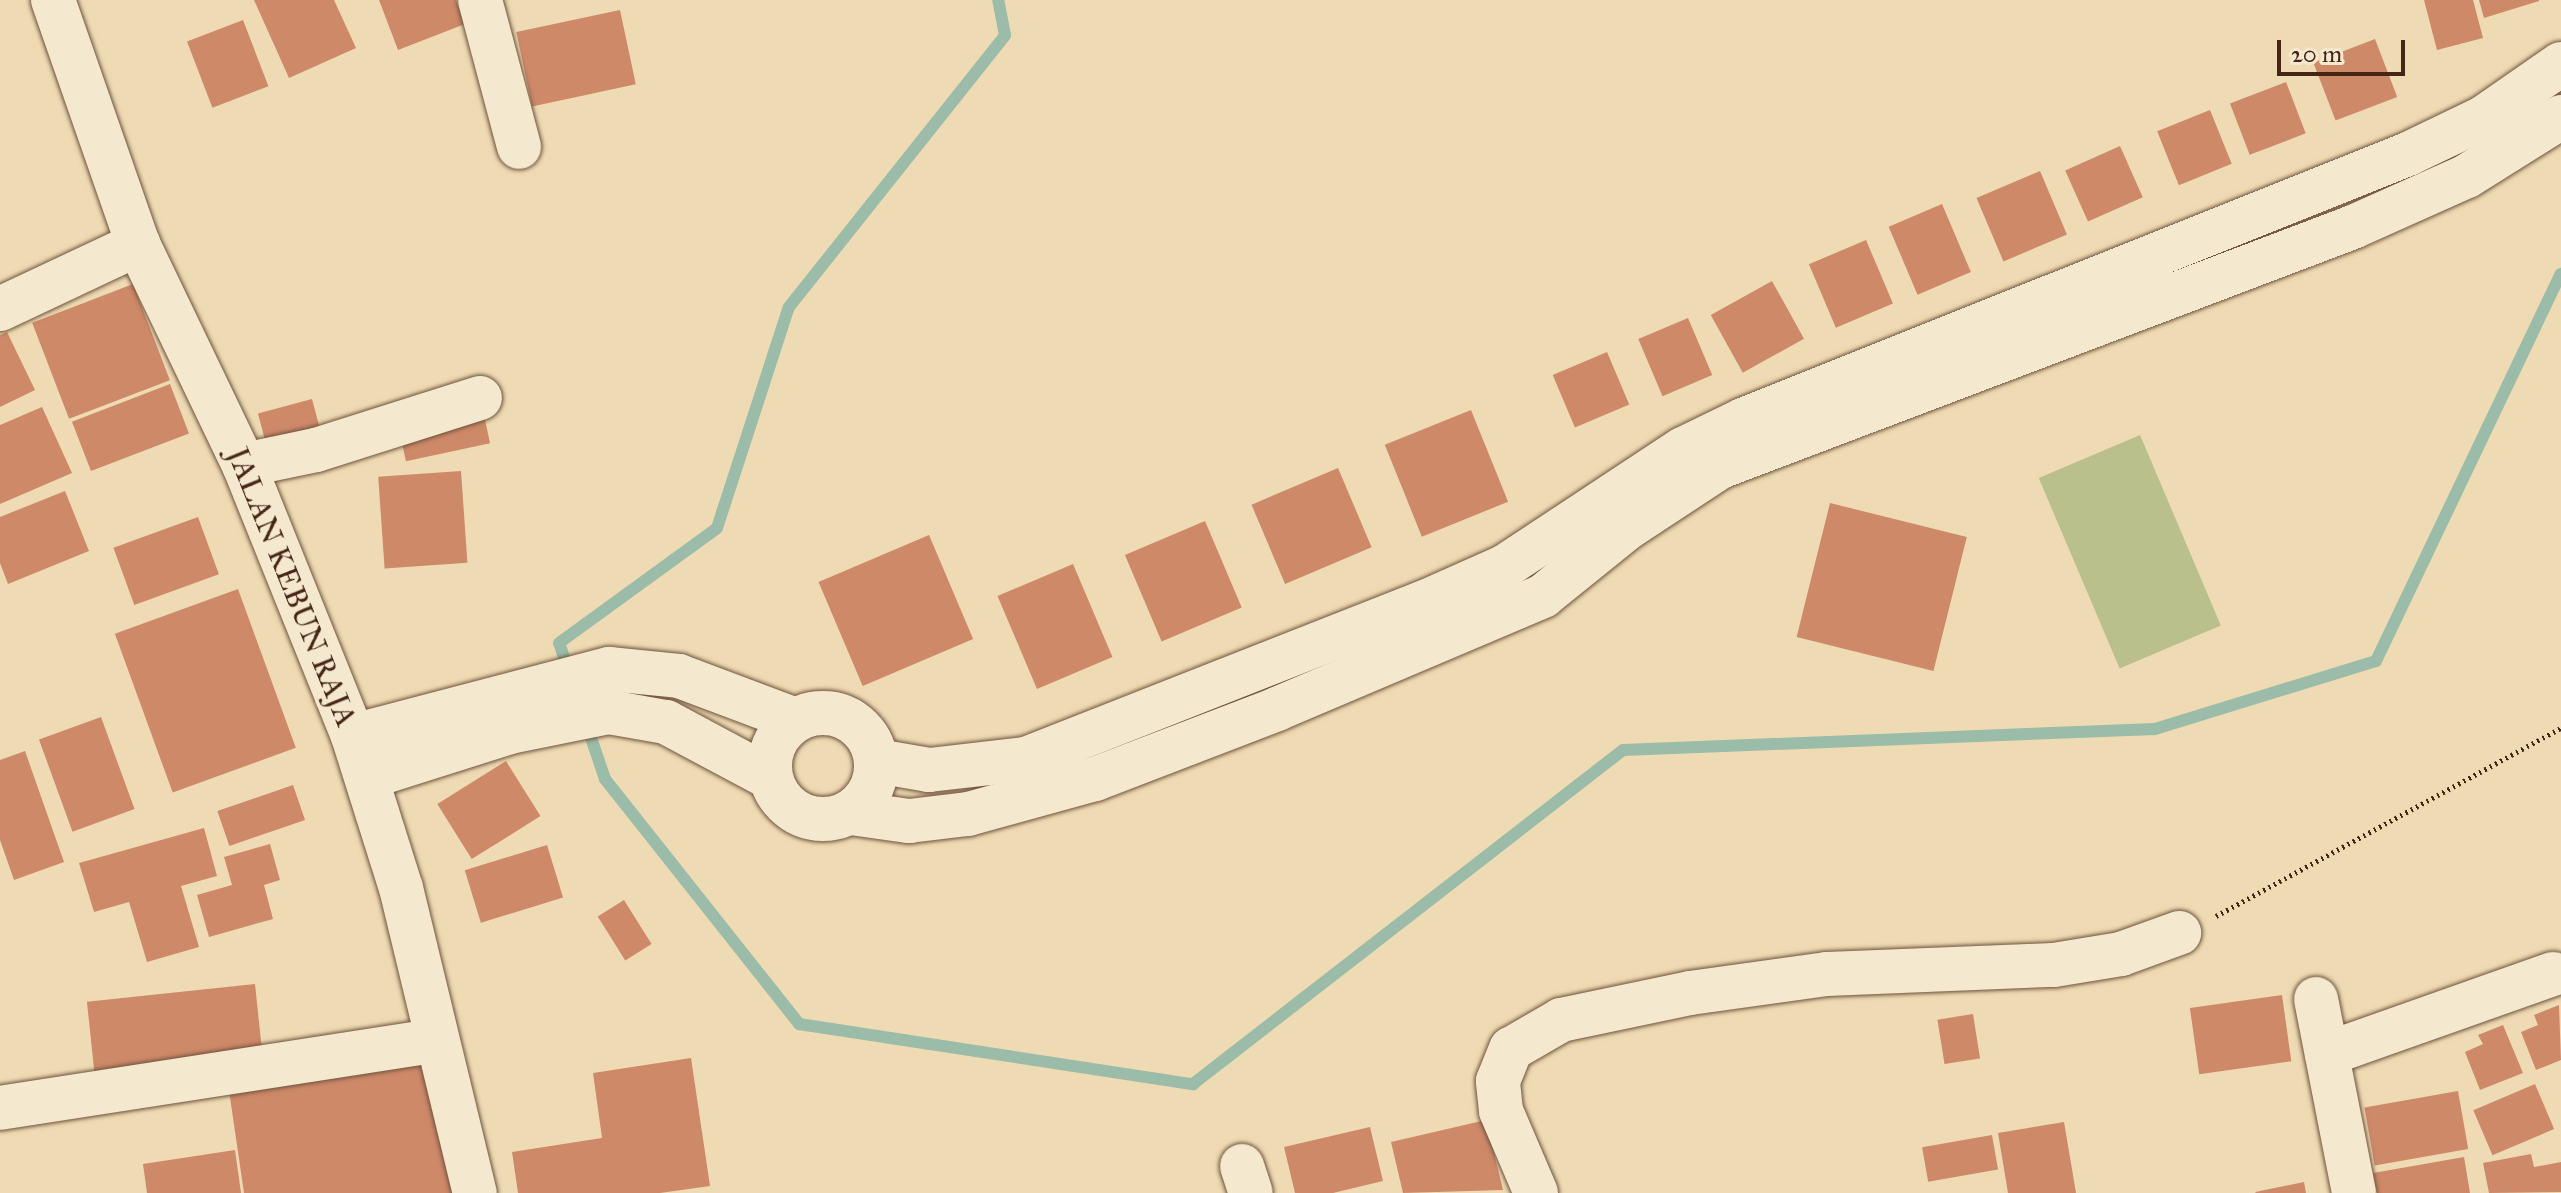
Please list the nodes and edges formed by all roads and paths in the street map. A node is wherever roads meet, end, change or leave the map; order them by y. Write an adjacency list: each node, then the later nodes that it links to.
1 (53, 0): 8 (street, JALAN KEBUN RAJA)
2 (480, 0): 5 (street)
3 (2561, 64): 6 (street)
4 (2561, 117): 7 (street)
5 (519, 147)
6 (2332, 186): 7 (street); 10 (street)
7 (2353, 227): 10 (street)
8 (138, 244): 9 (street); 12 (street, JALAN KEBUN RAJA)
9 (0, 309)
10 (1872, 388): 17 (street); 20 (street)
11 (480, 398): 12 (street)
12 (244, 465): 16 (street, JALAN KEBUN RAJA)
13 (506, 713): 14 (street); 16 (street); 18 (street); 19 (street)
14 (796, 720): 17 (street); 19 (street)
15 (2561, 728): 21 (path)
16 (353, 736): 18 (street, JALAN KEBUN RAJA)
17 (877, 761): 20 (street)
18 (368, 777): 24 (street, JALAN KEBUN RAJA)
19 (771, 778): 20 (street)
20 (851, 813)
21 (2179, 933): 28 (street)
22 (2553, 974): 25 (street)
23 (2316, 999): 25 (street)
24 (437, 1040): 26 (street); 27 (street, JALAN KEBUN RAJA)
25 (2327, 1054): 29 (street)
26 (0, 1108)
27 (475, 1193)
28 (1536, 1193)
29 (2354, 1193)

